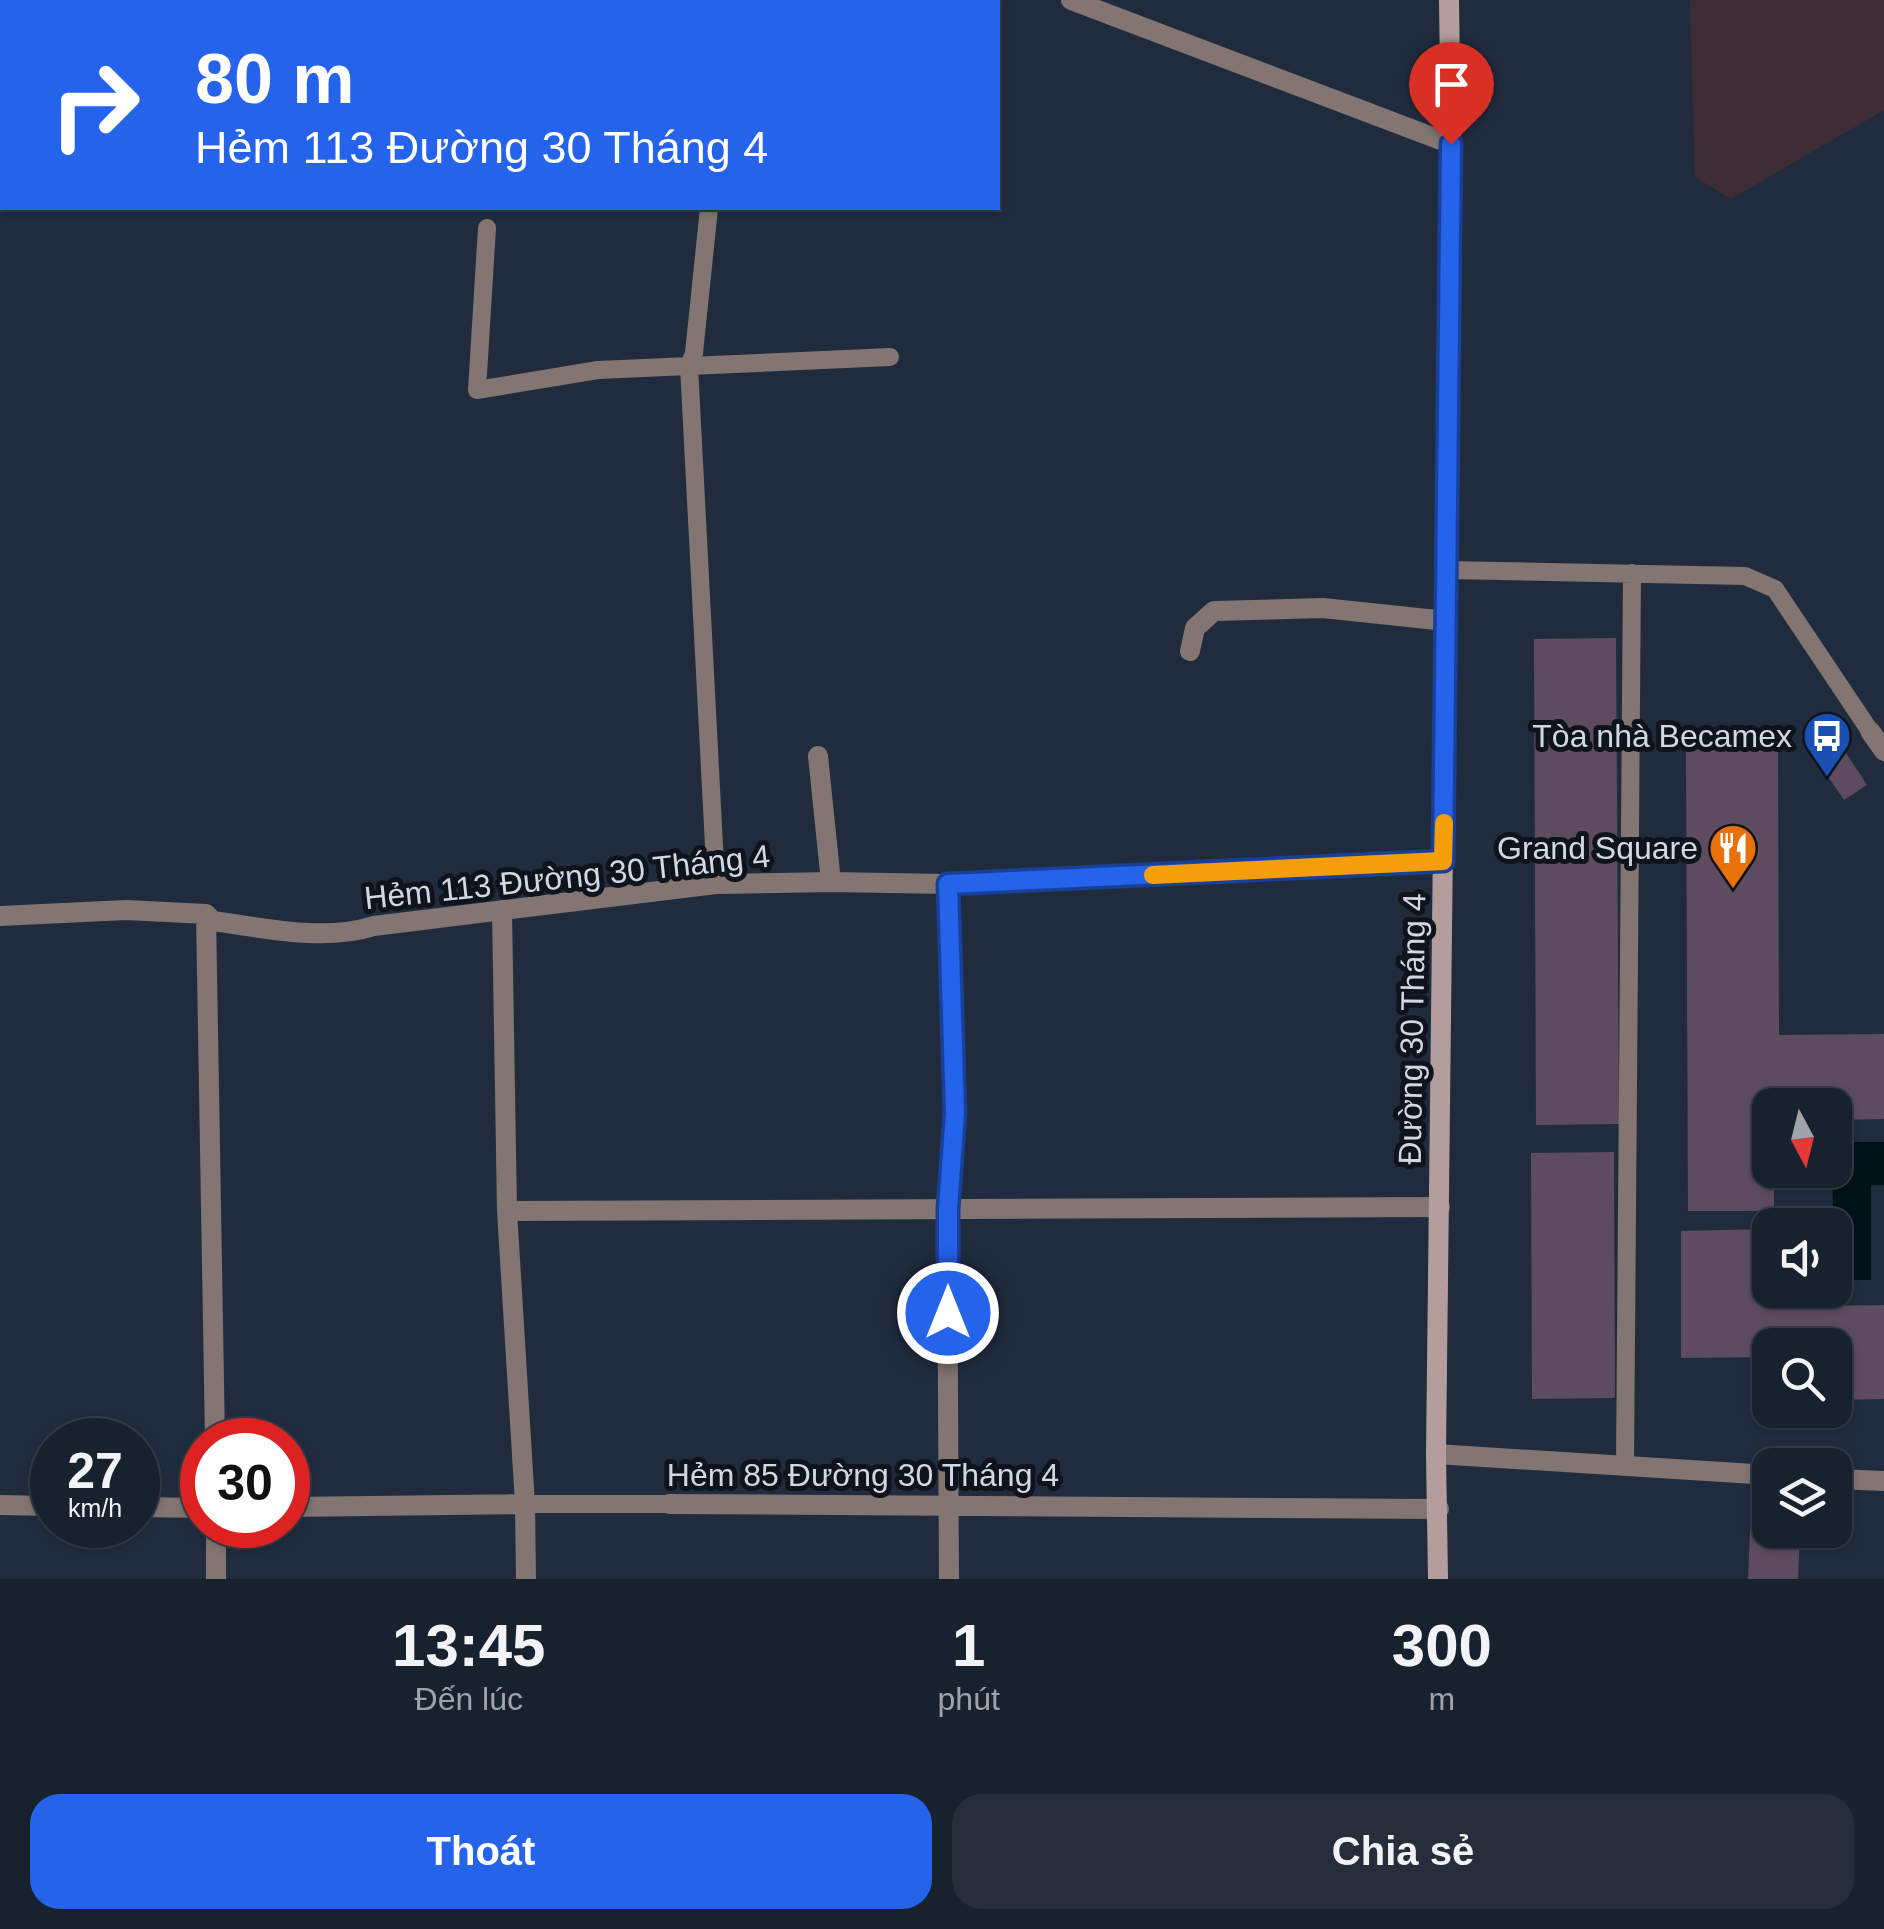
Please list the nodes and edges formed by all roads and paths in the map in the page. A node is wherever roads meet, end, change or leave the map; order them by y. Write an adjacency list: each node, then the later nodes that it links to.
1 (1071, 0): 3 (street)
2 (1450, 0): 3 (main road, Đường 30 Tháng 4)
3 (1451, 144): 8 (main road, Đường 30 Tháng 4)
4 (709, 210): 7 (lane)
5 (487, 228): 7 (lane)
6 (890, 357): 7 (lane)
7 (689, 366): 17 (lane)
8 (1446, 570): 9 (lane); 10 (main road, Đường 30 Tháng 4)
9 (1632, 574): 12 (lane); 27 (lane)
10 (1446, 621): 11 (street); 15 (main road, Đường 30 Tháng 4)
11 (1190, 651)
12 (1870, 731): 13 (street)
13 (1884, 752)
14 (818, 756): 16 (street)
15 (1443, 861): 18 (street, Hẻm 113 Đường 30 Tháng 4); 22 (main road, Đường 30 Tháng 4)
16 (831, 882): 17 (street, Hẻm 113 Đường 30 Tháng 4); 18 (street, Hẻm 113 Đường 30 Tháng 4)
17 (716, 884): 19 (street, Hẻm 113 Đường 30 Tháng 4)
18 (948, 884): 23 (street)
19 (502, 910): 20 (street, Hẻm 113 Đường 30 Tháng 4); 24 (street)
20 (206, 914): 21 (street, Hẻm 113 Đường 30 Tháng 4); 25 (street)
21 (0, 916)
22 (1440, 1207): 23 (street); 26 (main road, Đường 30 Tháng 4)
23 (948, 1209): 24 (street); 35 (street)
24 (507, 1211): 31 (street)
25 (215, 1418)
26 (1436, 1454): 27 (street); 37 (main road, Đường 30 Tháng 4)
27 (1625, 1466): 28 (street)
28 (1752, 1474)
29 (1852, 1479): 30 (street)
30 (1884, 1481)
31 (525, 1504): 32 (lane, Hẻm 85 Đường 30 Tháng 4); 36 (street, Hẻm 85 Đường 30 Tháng 4); 40 (street)
32 (669, 1504): 35 (street, Hẻm 85 Đường 30 Tháng 4)
33 (0, 1505): 34 (street)
34 (30, 1506)
35 (950, 1506): 37 (street, Hẻm 85 Đường 30 Tháng 4); 41 (street)
36 (310, 1507)
37 (1438, 1509): 42 (main road, Đường 30 Tháng 4)
38 (216, 1548): 39 (street)
39 (216, 1579)
40 (526, 1579)
41 (949, 1579)
42 (1438, 1579)

